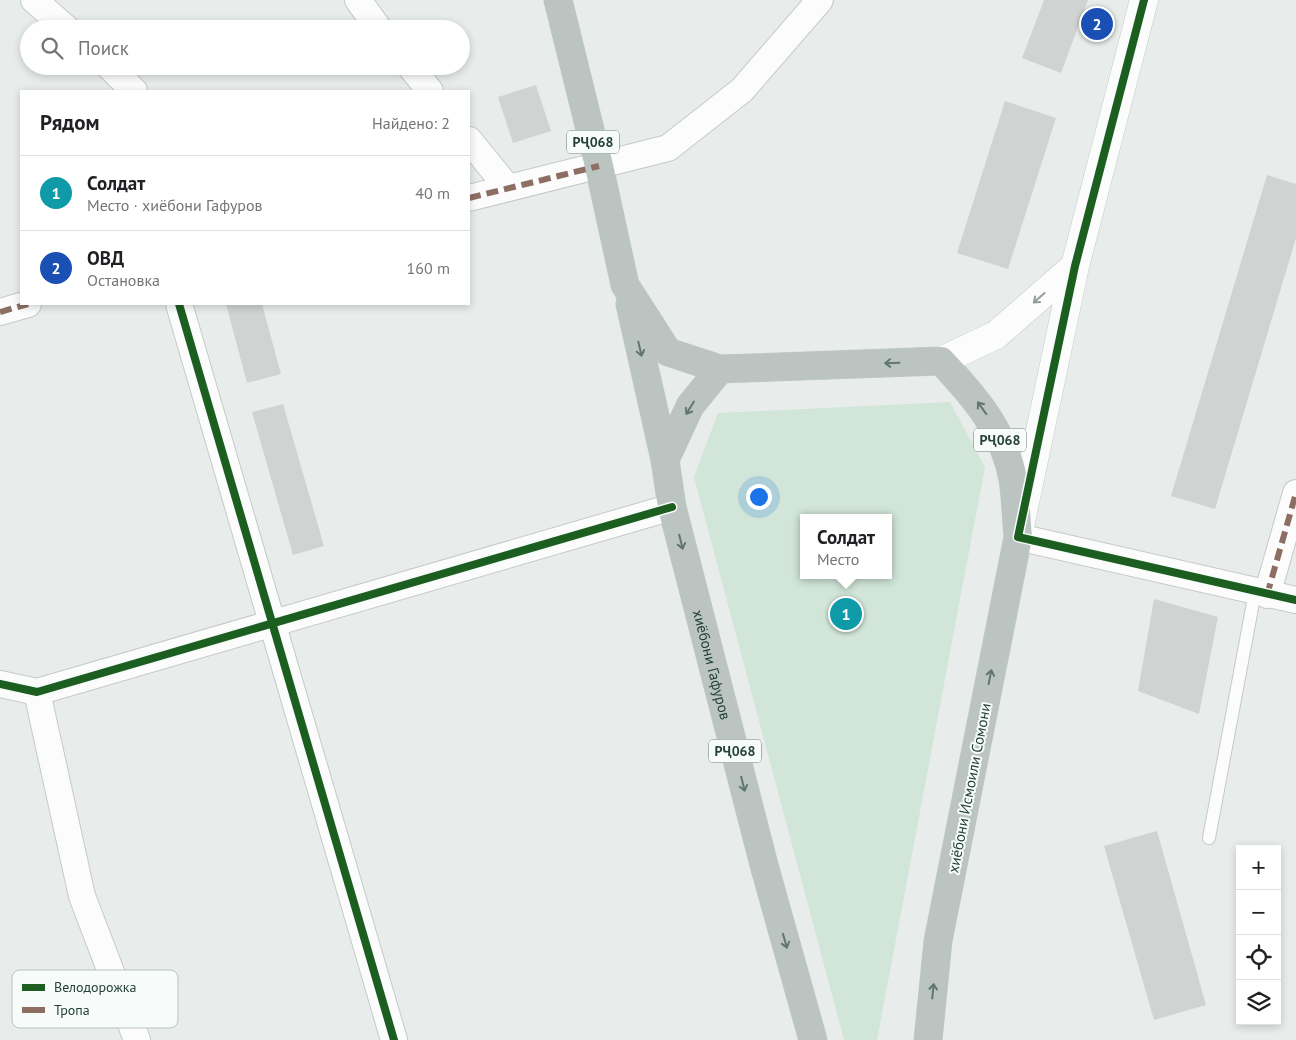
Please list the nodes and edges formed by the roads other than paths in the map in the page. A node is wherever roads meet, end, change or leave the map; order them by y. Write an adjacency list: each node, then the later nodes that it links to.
1 (34, 0): 6 (street)
2 (358, 0): 7 (street)
3 (558, 0): 13 (highway, РҶ068)
4 (820, 0): 13 (street)
5 (1144, 0): 16 (street)
6 (57, 20)
7 (372, 20)
8 (118, 75): 10 (street)
9 (417, 75): 11 (street)
10 (133, 90)
11 (429, 90)
12 (470, 141): 14 (street)
13 (599, 166): 14 (street); 17 (highway, РҶ068)
14 (508, 188): 15 (street)
15 (470, 198)
16 (1075, 266): 21 (street, one-way to 21); 26 (street)
17 (625, 285): 22 (highway, РҶ068); 23 (highway, хиёбони Гафуров / РҶ068, one-way to 23)
18 (24, 305): 20 (street)
19 (179, 305): 29 (street)
20 (0, 312)
21 (941, 361): 22 (highway, РҶ068, one-way to 22); 26 (highway, РҶ068, one-way to 21)
22 (720, 369): 23 (highway, one-way to 23)
23 (665, 460): 25 (highway, хиёбони Гафуров / РҶ068)
24 (1296, 493): 27 (street)
25 (672, 507): 29 (street); 37 (highway, хиёбони Гафуров / РҶ068, one-way to 37)
26 (1018, 537): 27 (street); 38 (highway, хиёбони Исмоили Сомони / РҶ068, one-way to 26)
27 (1261, 594): 28 (street); 32 (lane)
28 (1296, 600)
29 (272, 625): 31 (street); 36 (street)
30 (0, 684): 31 (street)
31 (37, 692): 33 (street)
32 (1209, 838)
33 (110, 970)
34 (132, 1028): 35 (street)
35 (137, 1040)
36 (394, 1040)
37 (813, 1040)
38 (928, 1040)

